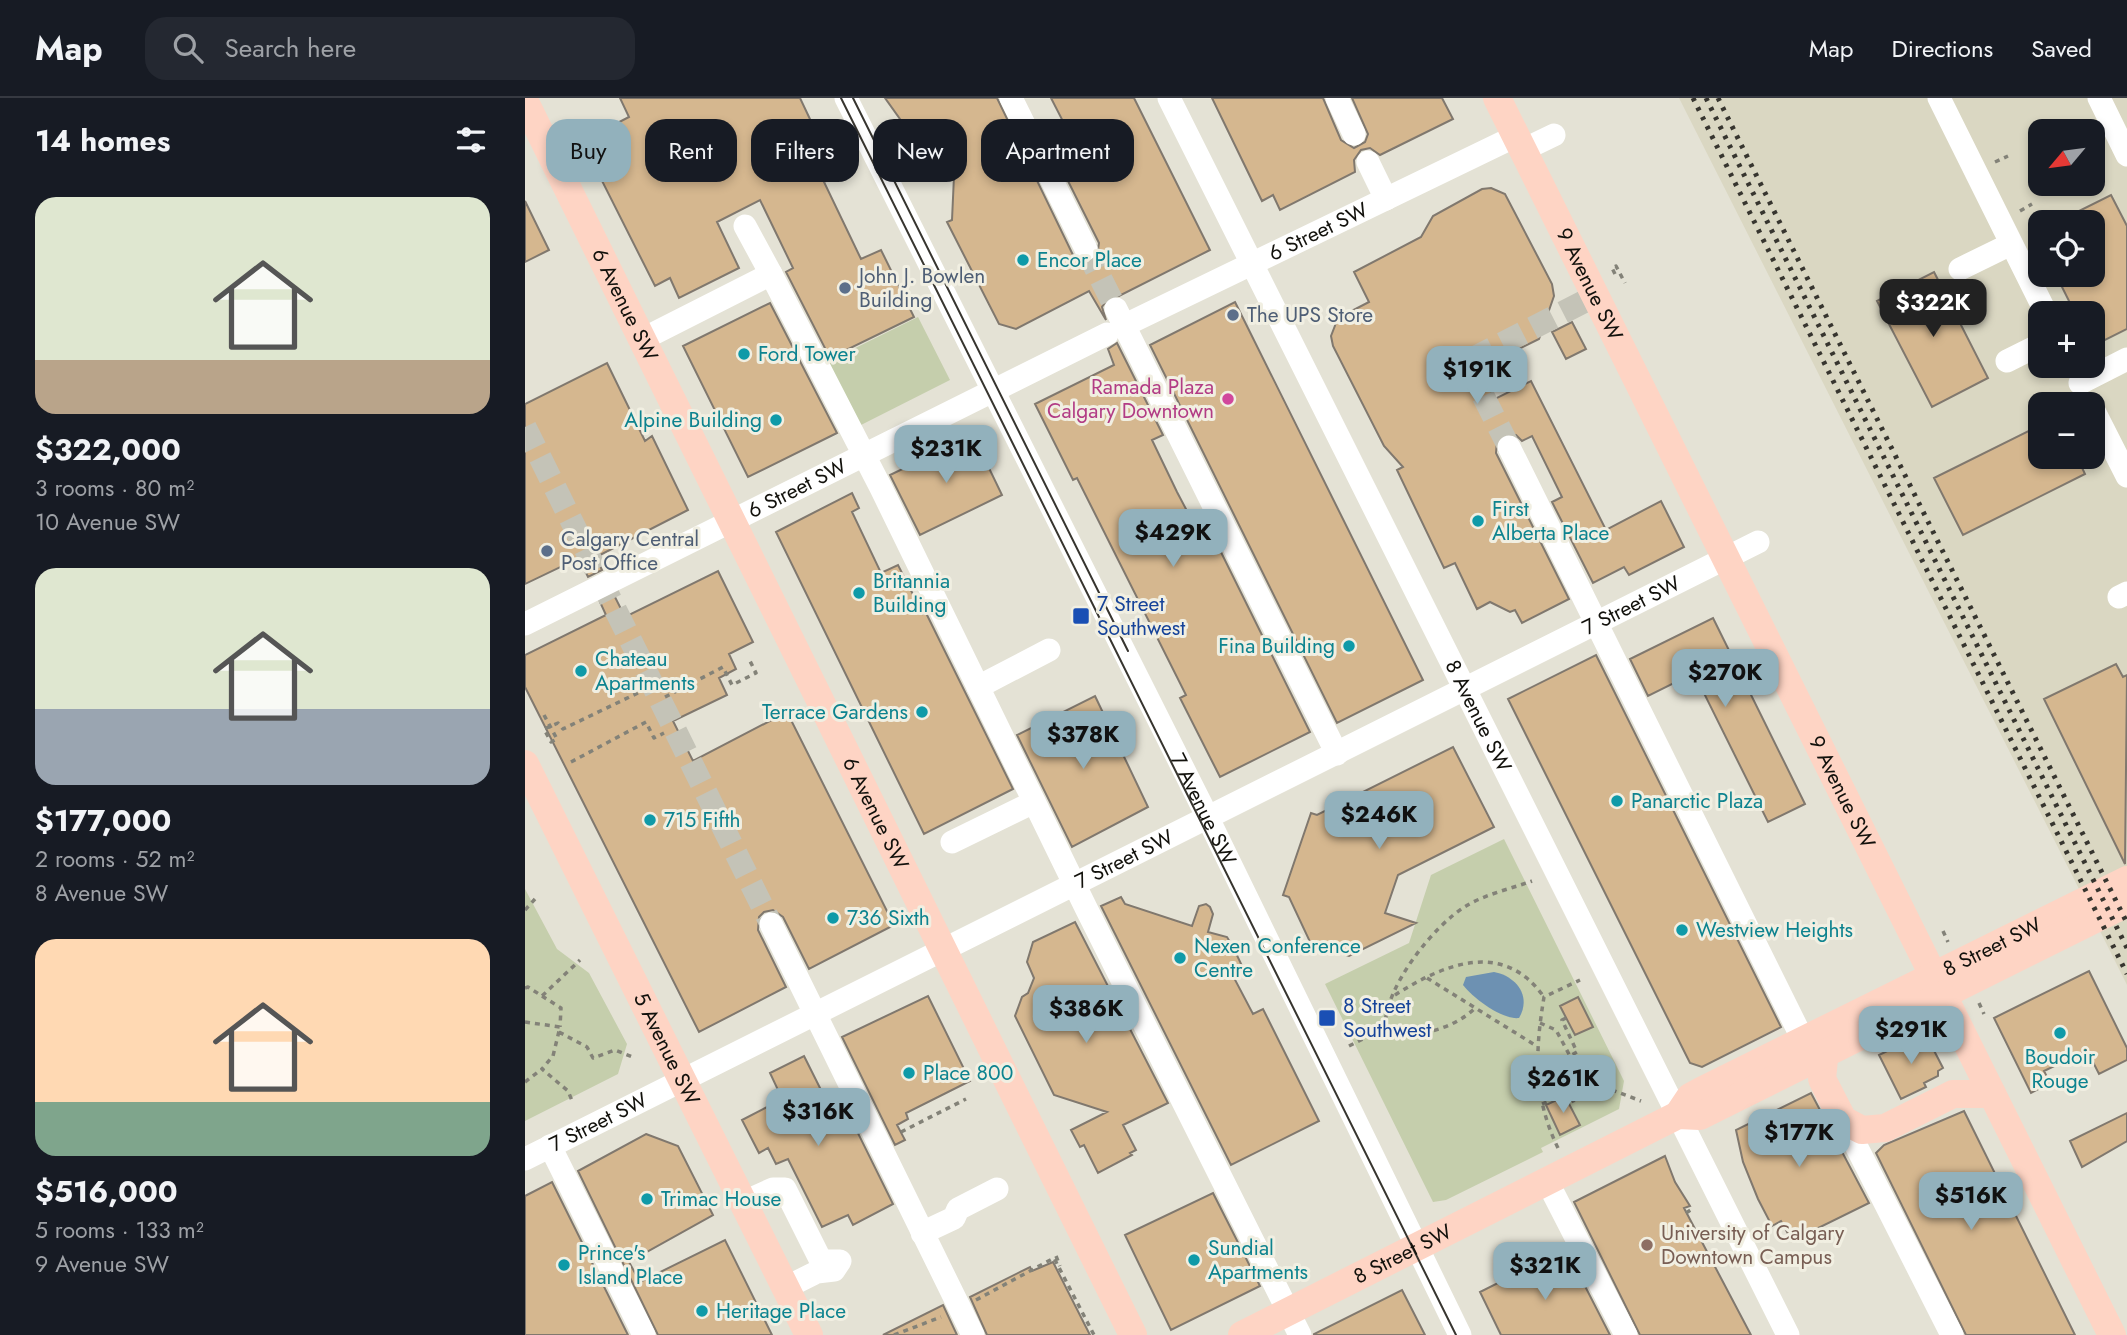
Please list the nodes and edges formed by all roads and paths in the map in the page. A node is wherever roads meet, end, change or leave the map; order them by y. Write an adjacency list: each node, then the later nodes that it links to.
1 (846, 98): 34 (street, 7 Avenue SW)
2 (1011, 98): 21 (street)
3 (1169, 98): 22 (street, 8 Avenue SW)
4 (1337, 98): 9 (street)
5 (1497, 98): 11 (main road, 9 Avenue SW)
6 (1939, 98): 20 (street)
7 (2099, 98): 12 (street)
8 (525, 102): 29 (main road, 6 Avenue SW)
9 (1354, 134)
10 (1553, 135): 11 (street, 6 Street SW)
11 (1520, 143): 16 (street, 6 Street SW); 41 (main road, 9 Avenue SW)
12 (2127, 155)
13 (2008, 156): 15 (path)
14 (1368, 162): 16 (street)
15 (1995, 162)
16 (1387, 199): 22 (street, 6 Street SW)
17 (2032, 204): 18 (path)
18 (2020, 211)
19 (745, 226): 25 (street)
20 (2011, 244): 23 (street); 27 (street)
21 (1086, 249)
22 (1253, 264): 28 (street, 6 Street SW); 48 (street, 8 Avenue SW)
23 (1960, 270)
24 (1610, 271): 26 (path)
25 (771, 274): 29 (street); 37 (street)
26 (1625, 283)
27 (2040, 301)
28 (1117, 324): 34 (street, 6 Street SW); 52 (street)
29 (641, 340): 39 (main road, 6 Avenue SW)
30 (2028, 350): 32 (street)
31 (2127, 359): 33 (street)
32 (2007, 360)
33 (2105, 365)
34 (991, 390): 37 (street, 6 Street SW); 56 (street, 7 Avenue SW)
35 (2105, 432): 38 (street)
36 (1509, 447): 42 (street)
37 (863, 455): 39 (street, 6 Street SW); 46 (street)
38 (2127, 476)
39 (730, 523): 43 (street, 6 Street SW); 65 (main road, 6 Avenue SW)
40 (1758, 542): 41 (street, 7 Street SW)
41 (1724, 559): 42 (street, 7 Street SW); 91 (main road, 9 Avenue SW)
42 (1597, 622): 48 (street, 7 Street SW); 80 (street)
43 (525, 624)
44 (1049, 650): 46 (street)
45 (750, 661): 49 (path)
46 (978, 687): 55 (street)
47 (646, 689): 50 (path)
48 (1466, 690): 52 (street, 7 Street SW); 97 (street, 8 Avenue SW)
49 (664, 697)
50 (544, 715)
51 (664, 733): 53 (path)
52 (1337, 754): 56 (street, 7 Street SW)
53 (571, 762)
54 (525, 764): 89 (main road, 5 Avenue SW)
55 (1034, 802): 57 (street); 60 (street)
56 (1208, 818): 60 (street, 7 Street SW); 109 (street, 7 Avenue SW)
57 (952, 842)
58 (2127, 880): 80 (main road, 8 Street SW)
59 (1532, 881): 71 (path)
60 (1075, 885): 65 (street, 7 Street SW); 117 (street)
61 (535, 899): 63 (path)
62 (2127, 903): 83 (main road, 8 Street SW)
63 (525, 910)
64 (771, 924): 74 (street)
65 (943, 951): 74 (street, 7 Street SW); 123 (main road, 6 Avenue SW)
66 (580, 960): 70 (path)
67 (1427, 977): 71 (path); 72 (path); 73 (path)
68 (1580, 979): 72 (path)
69 (525, 988): 70 (path)
70 (542, 996): 79 (path)
71 (1393, 996): 78 (path)
72 (1543, 997): 77 (path)
73 (1474, 1009): 78 (path); 81 (path)
74 (816, 1015): 89 (street, 7 Street SW); 108 (street)
75 (1566, 1018): 84 (path)
76 (525, 1022): 79 (path)
77 (1539, 1023): 81 (path); 84 (path)
78 (1385, 1028): 82 (path)
79 (560, 1030): 85 (path); 86 (path)
80 (1803, 1040): 97 (main road, 8 Street SW)
81 (1535, 1045): 87 (path)
82 (1349, 1046)
83 (1828, 1051): 97 (main road, 8 Street SW); 98 (main road)
84 (1570, 1055): 90 (path)
85 (635, 1058)
86 (542, 1069): 88 (path); 94 (path)
87 (1539, 1072): 93 (path); 95 (path)
88 (525, 1082)
89 (682, 1083): 100 (street, 7 Street SW); 105 (main road, 5 Avenue SW)
90 (1571, 1092): 95 (path); 96 (path)
91 (1992, 1094): 98 (main road); 129 (main road, 9 Avenue SW)
92 (966, 1099): 99 (path)
93 (1640, 1101)
94 (573, 1103)
95 (1542, 1104): 101 (path)
96 (1570, 1105)
97 (1678, 1115): 103 (main road, 8 Street SW); 127 (street, 8 Avenue SW)
98 (1843, 1120): 128 (street)
99 (901, 1132)
100 (550, 1146): 102 (street, 7 Street SW); 118 (street)
101 (1557, 1148)
102 (525, 1158)
103 (1547, 1181): 109 (main road, 8 Street SW); 126 (street)
104 (997, 1189): 108 (street)
105 (742, 1203): 112 (main road, 5 Avenue SW); 112 (street)
106 (1694, 1209): 107 (path)
107 (1686, 1213)
108 (922, 1233): 121 (street)
109 (1416, 1248): 117 (main road, 8 Street SW); 125 (street, 7 Avenue SW)
110 (1056, 1256): 111 (path)
111 (1060, 1266): 113 (path); 116 (path)
112 (785, 1288): 119 (main road, 5 Avenue SW)
113 (968, 1304)
114 (951, 1312): 120 (path)
115 (1092, 1312): 116 (path)
116 (1084, 1315): 122 (path)
117 (1295, 1323): 124 (main road, 8 Street SW)
118 (644, 1335)
119 (809, 1335)
120 (894, 1335)
121 (973, 1335)
122 (1094, 1335)
123 (1133, 1335)
124 (1242, 1335)
125 (1460, 1335)
126 (1626, 1335)
127 (1789, 1335)
128 (1952, 1335)
129 (2112, 1335)

